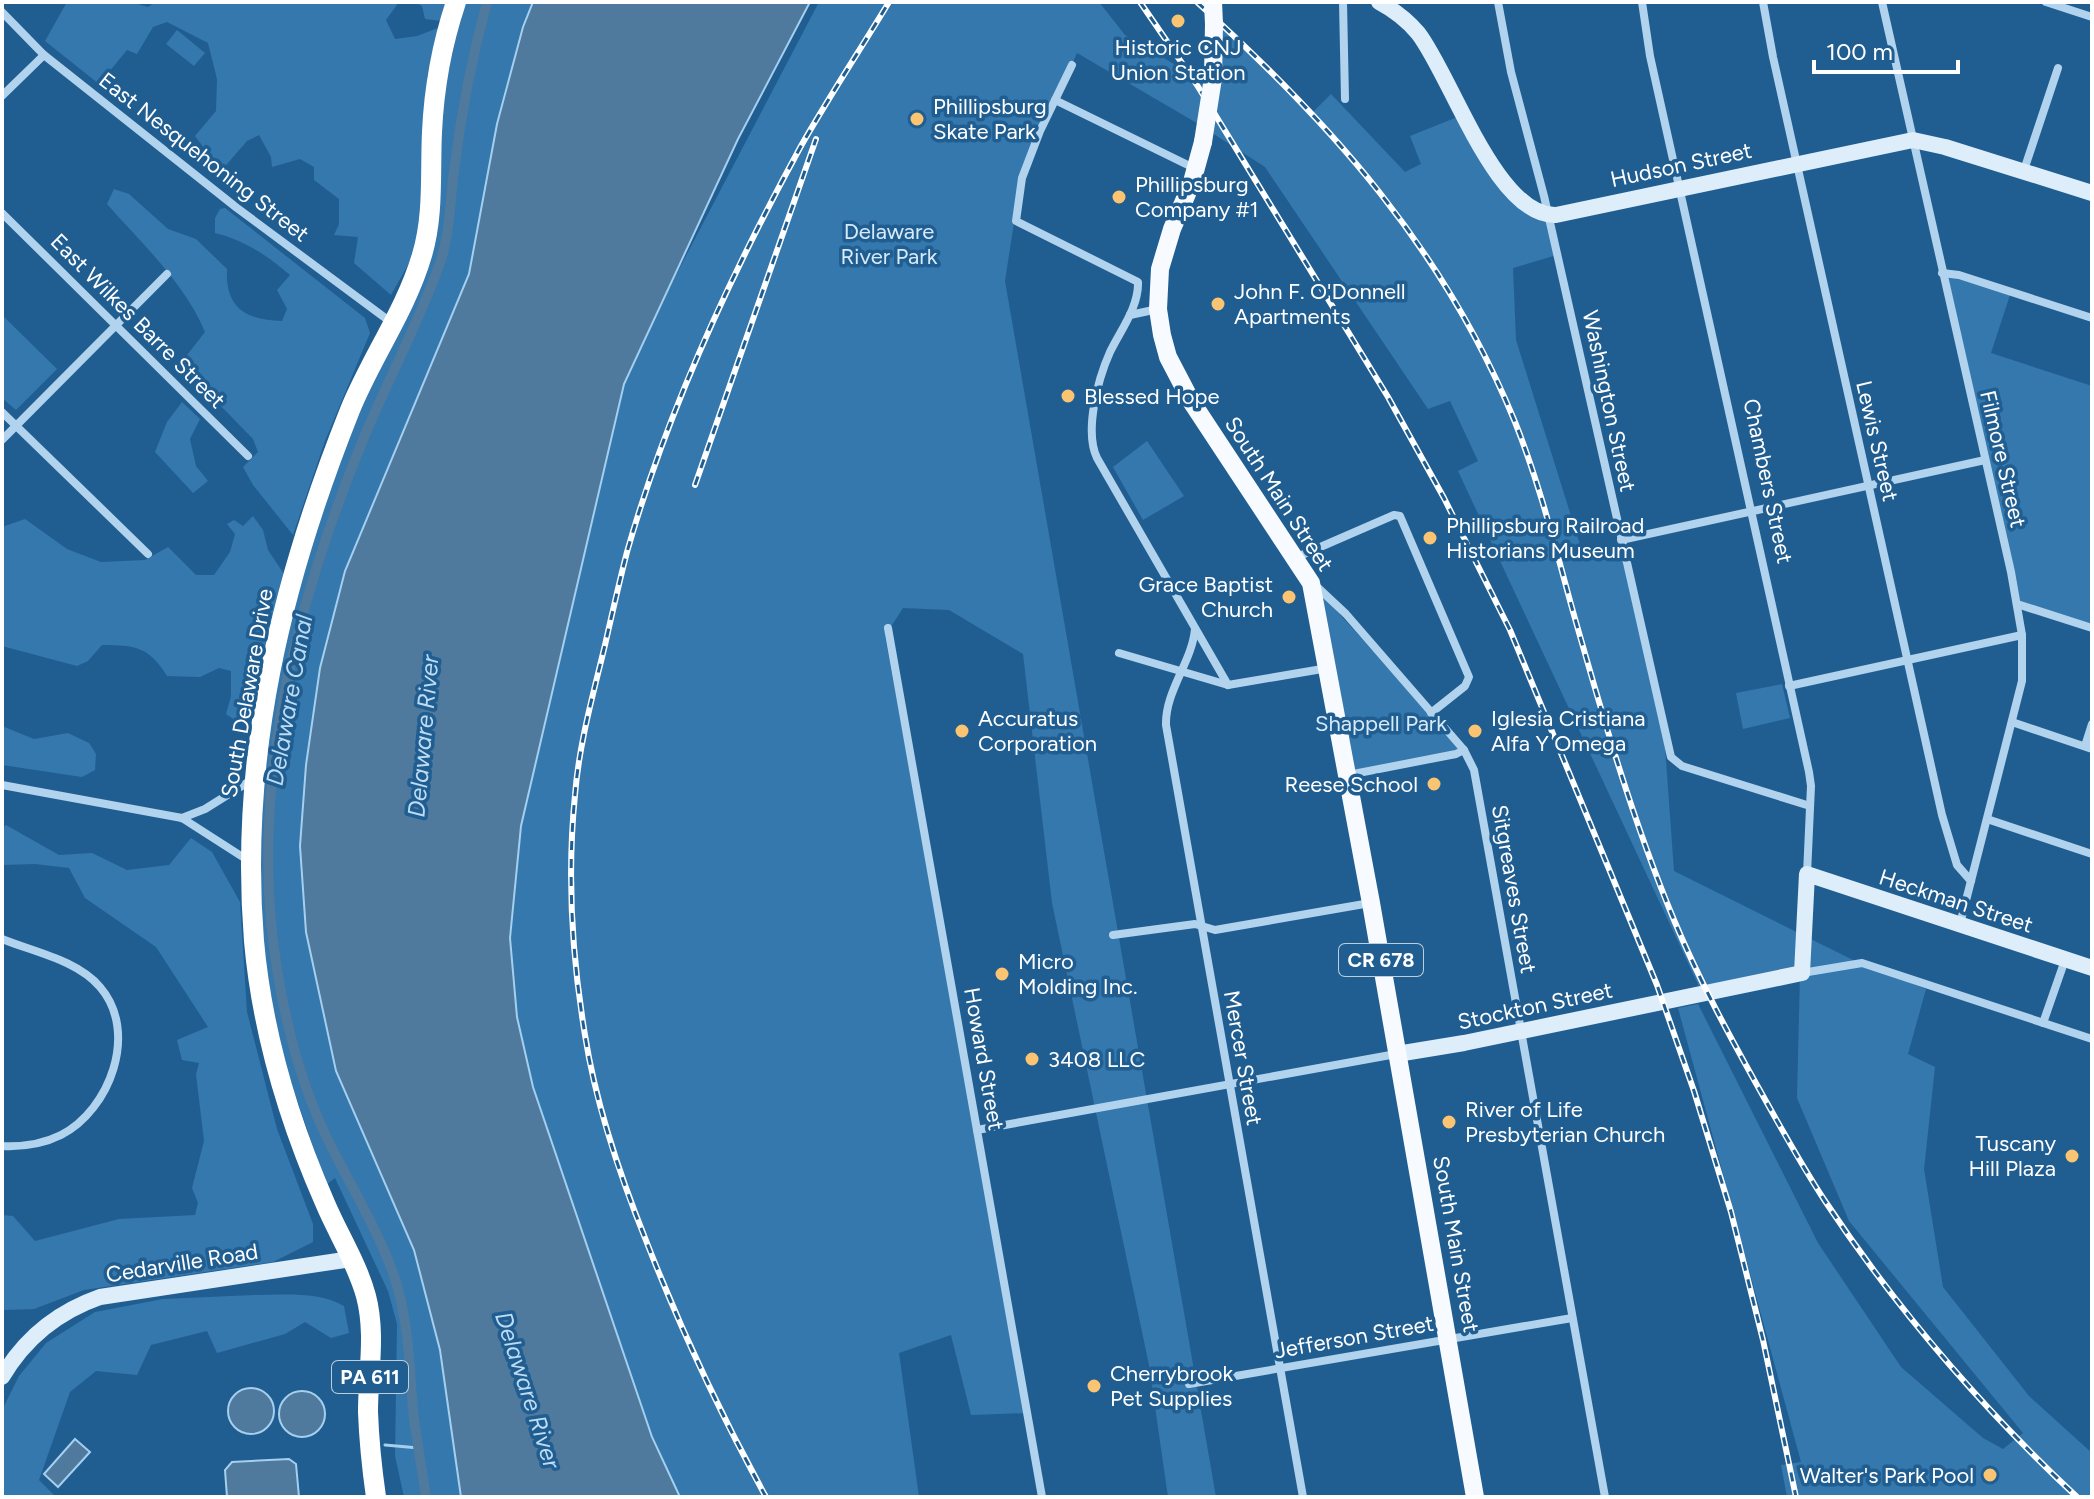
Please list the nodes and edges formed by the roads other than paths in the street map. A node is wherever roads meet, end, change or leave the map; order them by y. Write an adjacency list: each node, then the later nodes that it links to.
1 (456, 2): 31 (highway, South Delaware Drive / PA 611)
2 (1213, 2): 20 (main road, South Main Street, bridge)
3 (1343, 2): 16 (street)
4 (1379, 2): 25 (street)
5 (1498, 2): 25 (street, Washington Street)
6 (1642, 2): 22 (street, Chambers Street)
7 (1763, 2): 19 (street, Lewis Street)
8 (1882, 2): 18 (street, Filmore Street)
9 (2046, 2): 11 (street)
10 (2, 12): 12 (street, East Nesquehoning Street)
11 (2092, 17)
12 (44, 55): 15 (street); 31 (street, East Nesquehoning Street)
13 (1072, 65): 17 (street)
14 (2058, 68): 21 (street)
15 (2, 96)
16 (1345, 99)
17 (1055, 100): 20 (street); 29 (street)
18 (1913, 140): 19 (street, Hudson Street); 21 (street, Hudson Street); 26 (street, Filmore Street)
19 (1797, 163): 22 (street, Hudson Street); 38 (street, Lewis Street)
20 (1196, 170): 28 (main road, South Main Street)
21 (2024, 170): 23 (street, Hudson Street)
22 (1680, 188): 25 (street, Hudson Street); 39 (street, Chambers Street)
23 (2092, 193)
24 (2, 213): 32 (street, East Wilkes Barre Street)
25 (1549, 215): 40 (street, Washington Street)
26 (1942, 273): 30 (street); 37 (street, Filmore Street)
27 (167, 274): 32 (street)
28 (1158, 309): 29 (street); 42 (main road, South Main Street)
29 (1130, 315): 47 (street)
30 (2092, 318)
31 (392, 323): 61 (highway, South Delaware Drive / PA 611)
32 (116, 324): 34 (street); 36 (street, East Wilkes Barre Street)
33 (2, 412): 34 (street)
34 (16, 426): 35 (street); 41 (street)
35 (2, 440)
36 (248, 456)
37 (1985, 460): 38 (street); 44 (street, Filmore Street)
38 (1868, 484): 39 (street); 50 (street, Lewis Street)
39 (1752, 511): 40 (street); 54 (street, Chambers Street)
40 (1621, 540): 63 (street, Washington Street)
41 (148, 554)
42 (1295, 558): 43 (main road, South Main Street); 55 (street)
43 (1311, 583): 51 (main road, South Main Street / CR 678); 55 (street, Sitgreaves Street)
44 (2017, 604): 46 (street); 48 (street, Filmore Street)
45 (888, 628): 83 (street, Howard Street)
46 (2092, 628)
47 (1195, 629): 52 (street, Mercer Street); 53 (street)
48 (2022, 635): 50 (street); 56 (street, Filmore Street)
49 (1119, 653): 52 (street)
50 (1908, 660): 54 (street); 69 (street, Lewis Street)
51 (1329, 668): 53 (street); 60 (main road, South Main Street / CR 678)
52 (1181, 672): 53 (street); 71 (street, Mercer Street)
53 (1228, 685)
54 (1789, 686): 63 (street, Chambers Street)
55 (1431, 713): 59 (street, Sitgreaves Street)
56 (2012, 722): 58 (street); 65 (street, Filmore Street)
57 (2092, 724): 58 (street)
58 (2088, 748)
59 (1464, 750): 60 (street); 79 (street, Sitgreaves Street)
60 (1347, 775): 70 (main road, South Main Street / CR 678)
61 (254, 779): 64 (street); 67 (highway, South Delaware Drive / PA 611)
62 (2, 785): 64 (street)
63 (1810, 806): 68 (street, Chambers Street)
64 (182, 818): 67 (street)
65 (1987, 819): 66 (street); 69 (street, Filmore Street)
66 (2092, 854)
67 (250, 862): 85 (highway, South Delaware Drive / PA 611)
68 (1807, 874): 72 (street, Heckman Street); 77 (street, Chambers Street)
69 (1971, 881): 72 (street, Filmore Street)
70 (1371, 903): 71 (street); 81 (main road, South Main Street / CR 678)
71 (1200, 925): 73 (street); 82 (street, Mercer Street)
72 (1959, 925): 75 (street, Heckman Street)
73 (1113, 935)
74 (2, 939): 84 (street)
75 (2065, 960): 76 (street, Heckman Street); 78 (street)
76 (2092, 968)
77 (1802, 973): 78 (street, Stockton Street); 79 (street, Stockton Street)
78 (2043, 1023): 80 (street, Stockton Street)
79 (1521, 1030): 81 (street, Stockton Street); 86 (street, Sitgreaves Street)
80 (2092, 1039)
81 (1397, 1054): 82 (street, Stockton Street); 87 (main road, South Main Street / CR 678)
82 (1231, 1086): 83 (street, Stockton Street); 88 (street, Mercer Street)
83 (977, 1130): 92 (street, Howard Street)
84 (2, 1146)
85 (351, 1259): 89 (street, Cedarville Road); 91 (highway, South Delaware Drive / PA 611)
86 (1572, 1318): 87 (street, Jefferson Street); 95 (street, Sitgreaves Street)
87 (1449, 1338): 88 (street, Jefferson Street); 94 (main road, South Main Street / CR 678)
88 (1280, 1368): 90 (street, Jefferson Street); 93 (street, Mercer Street)
89 (2, 1377)
90 (1189, 1384)
91 (376, 1497)
92 (1042, 1497)
93 (1303, 1497)
94 (1475, 1497)
95 (1605, 1497)

